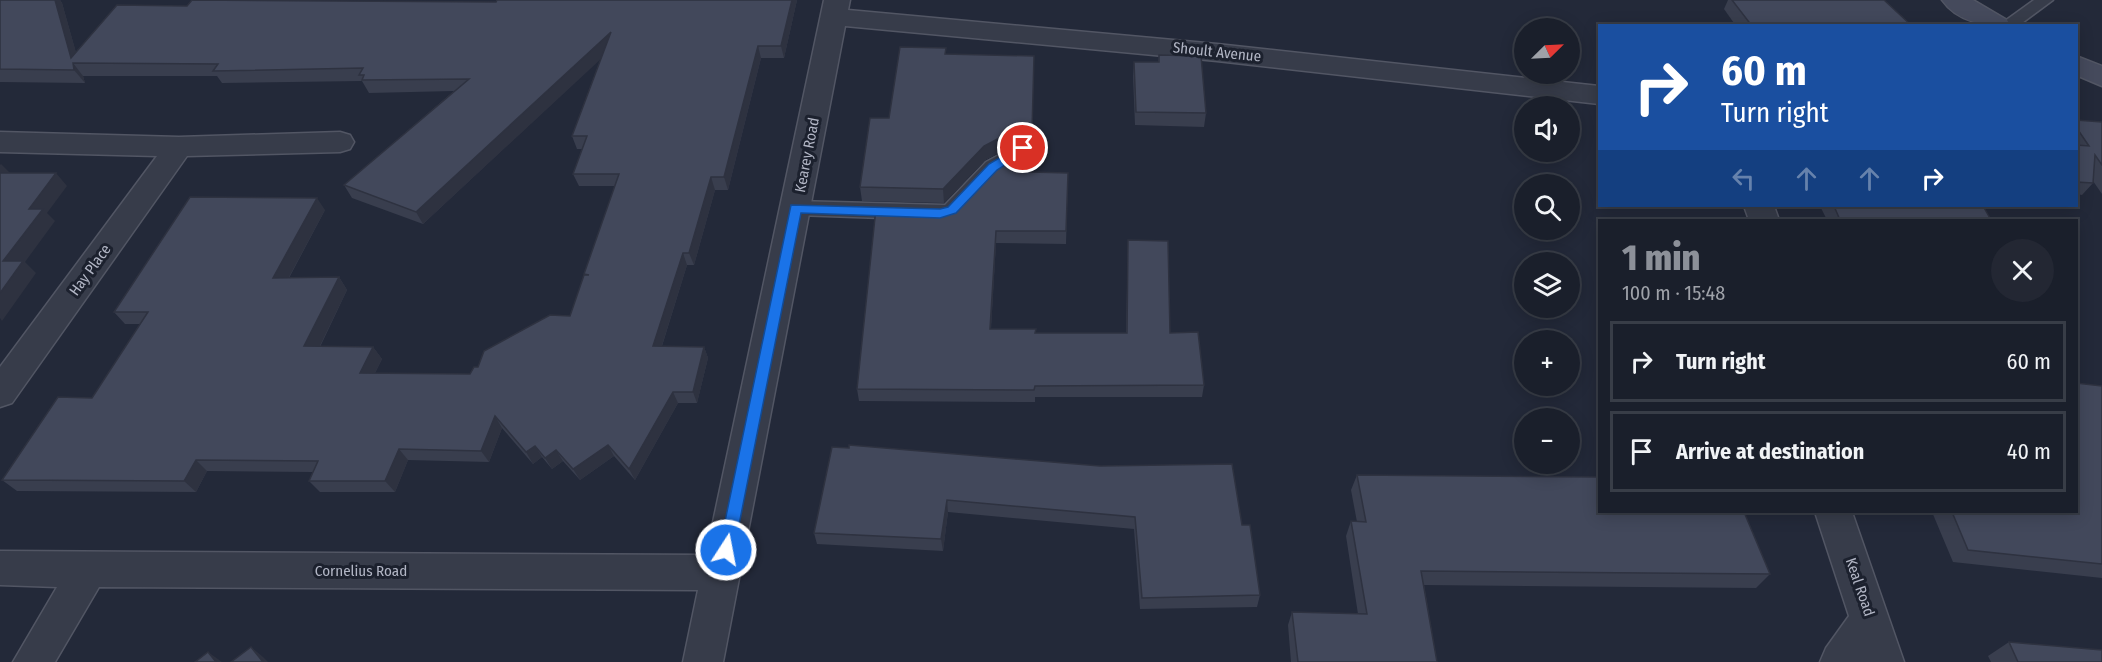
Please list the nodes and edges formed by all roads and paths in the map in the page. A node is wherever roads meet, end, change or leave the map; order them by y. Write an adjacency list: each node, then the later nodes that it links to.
1 (1955, 0): 4 (street)
2 (2045, 0): 5 (lane)
3 (836, 8): 8 (street, Shoult Avenue); 13 (street, Kearey Road)
4 (1995, 24)
5 (2009, 24)
6 (2078, 65): 7 (street)
7 (2102, 77)
8 (1598, 95)
9 (0, 142): 11 (street)
10 (340, 142): 11 (street)
11 (179, 147): 14 (street, Hay Place)
12 (1023, 148): 13 (lane)
13 (796, 208): 18 (street, Kearey Road)
14 (0, 393)
15 (1834, 513): 19 (street, Keal Road)
16 (0, 568): 17 (street, Cornelius Road)
17 (88, 570): 18 (street, Cornelius Road); 20 (street)
18 (722, 573): 21 (street, Kearey Road)
19 (1871, 618): 22 (street); 23 (street, Keal Road)
20 (33, 662)
21 (703, 662)
22 (1840, 662)
23 (1884, 662)

